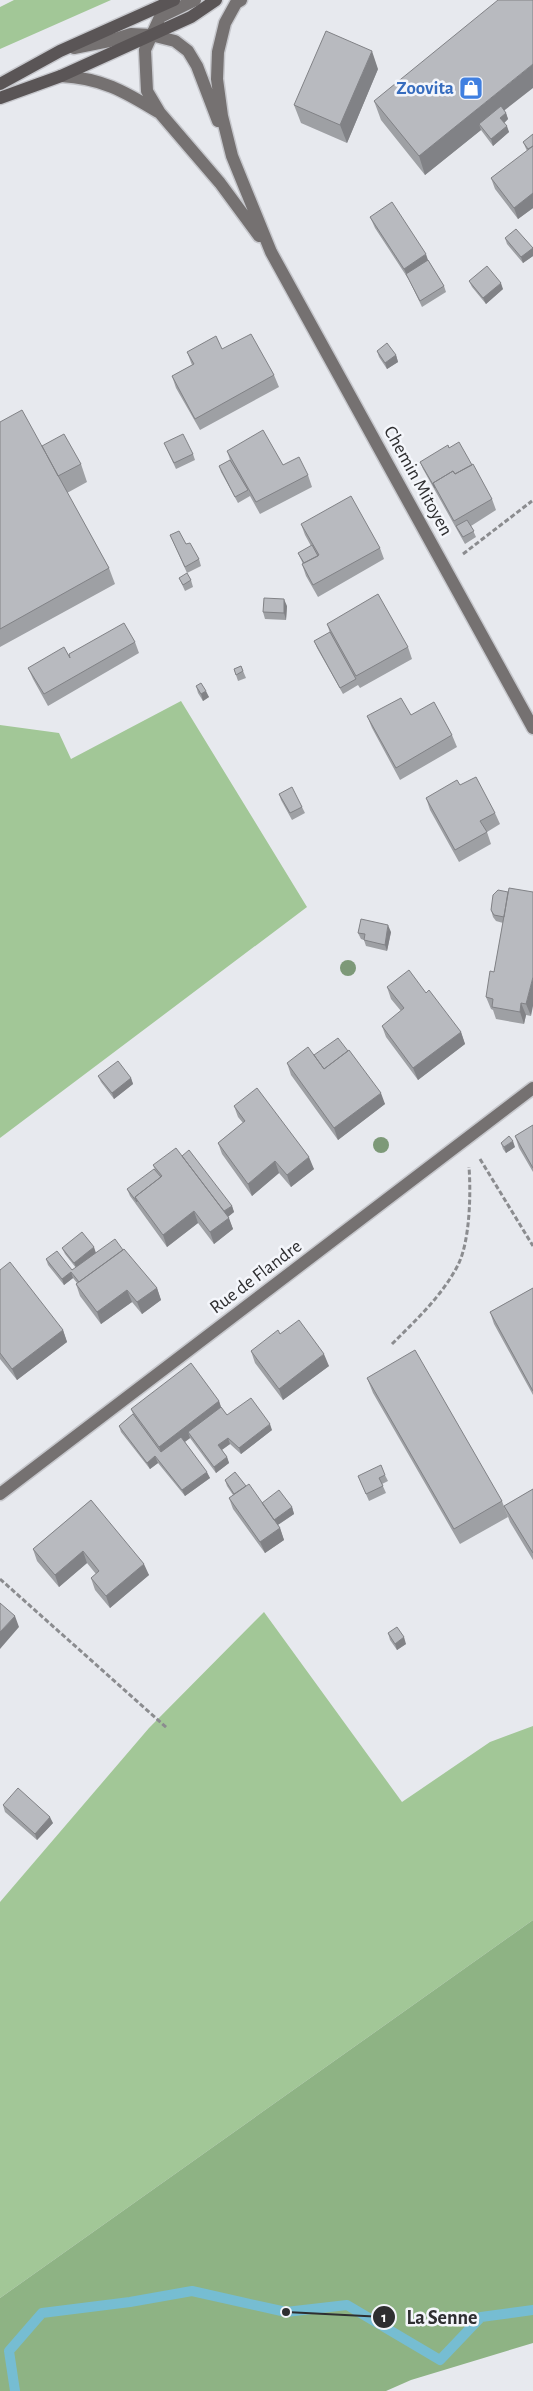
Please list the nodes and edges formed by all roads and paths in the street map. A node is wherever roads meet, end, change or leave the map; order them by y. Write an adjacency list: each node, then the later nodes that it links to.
1 (174, 0): 6 (main road)
2 (195, 0): 5 (street)
3 (216, 0): 5 (main road)
4 (240, 0): 11 (street)
5 (151, 35): 6 (street); 7 (main road); 10 (street); 11 (street)
6 (60, 51): 8 (main road)
7 (61, 76): 9 (main road); 10 (street)
8 (0, 84)
9 (0, 98)
10 (160, 113): 12 (street)
11 (232, 156): 12 (street)
12 (271, 252): 14 (street, Chemin Mitoyen)
13 (532, 501): 14 (path)
14 (444, 567): 15 (street, Chemin Mitoyen)
15 (533, 728)
16 (533, 1088): 17 (street, Rue de Flandre)
17 (468, 1139): 18 (path); 19 (path); 20 (street, Rue de Flandre)
18 (533, 1246)
19 (392, 1344)
20 (0, 1494)
21 (0, 1579): 22 (path)
22 (167, 1728)

